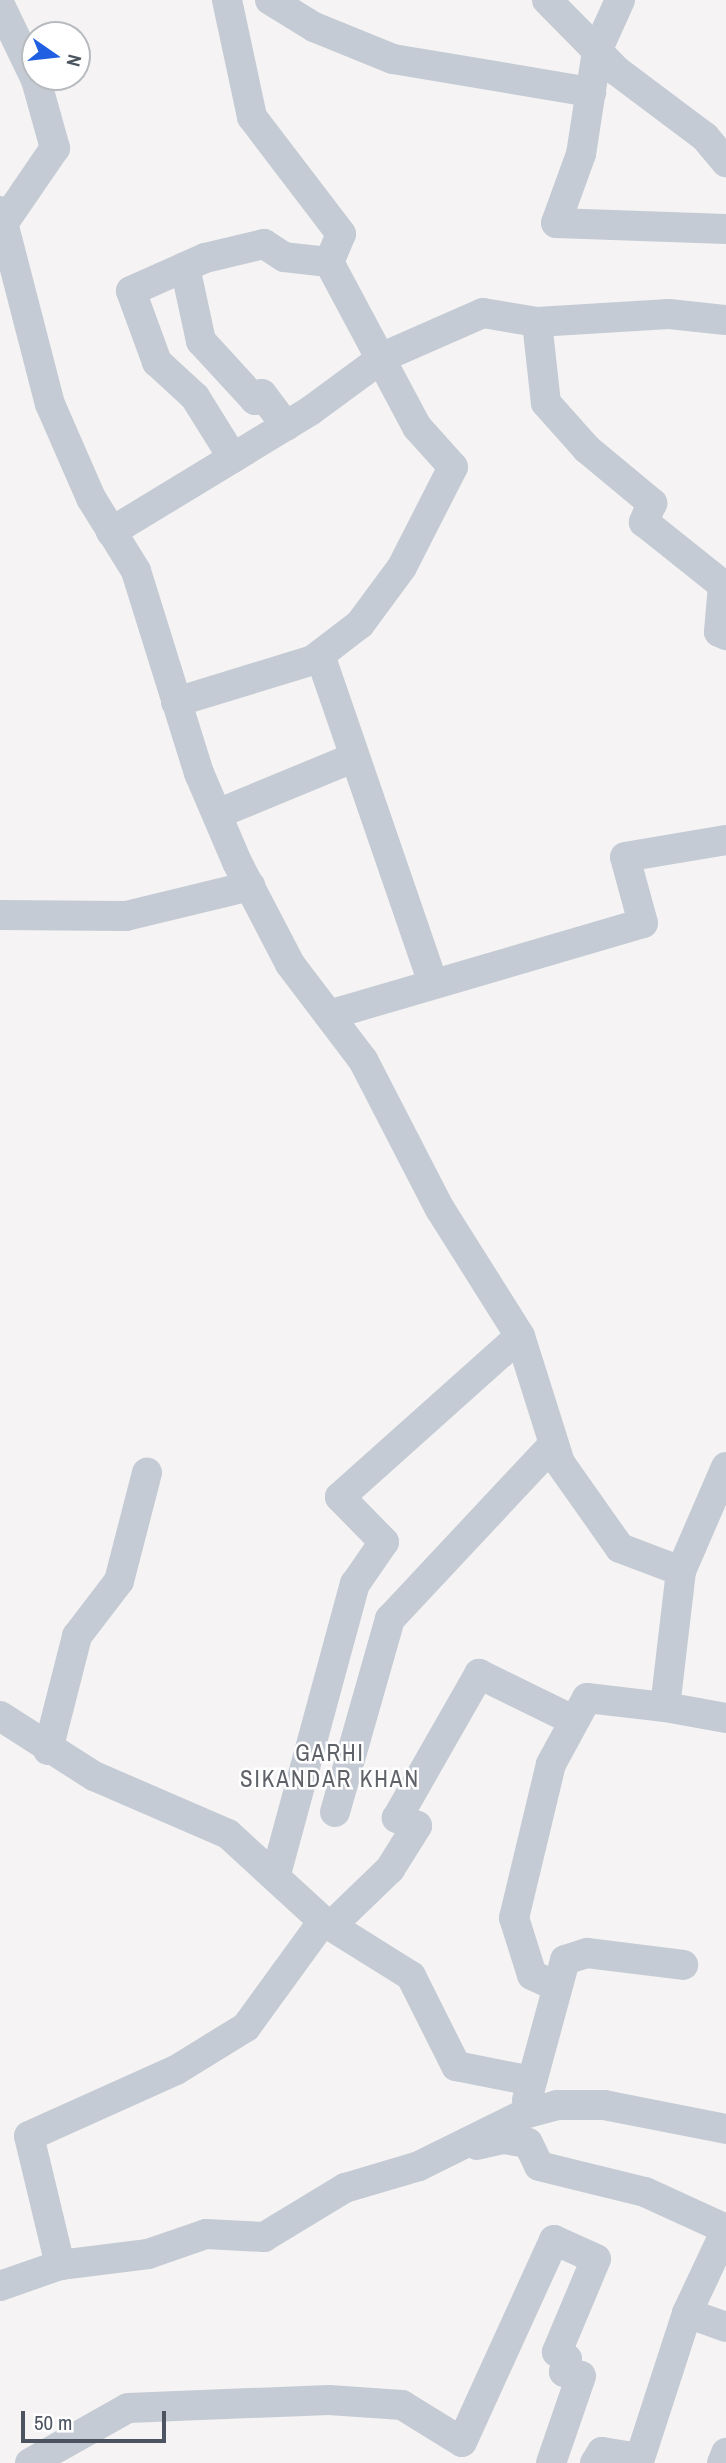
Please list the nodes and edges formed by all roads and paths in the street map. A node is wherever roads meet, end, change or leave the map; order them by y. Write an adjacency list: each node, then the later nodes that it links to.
1 (227, 0): 11 (street)
2 (270, 0): 7 (street)
3 (547, 0): 6 (street)
4 (620, 0): 6 (street)
5 (0, 5): 9 (street)
6 (597, 51): 7 (street); 8 (street)
7 (591, 92): 10 (street)
8 (726, 162)
9 (3, 216): 18 (street)
10 (726, 229)
11 (329, 262): 12 (street); 15 (street)
12 (185, 267): 16 (street); 17 (street)
13 (726, 320): 14 (street)
14 (537, 322): 15 (street); 19 (street)
15 (379, 360): 16 (street); 20 (street)
16 (286, 426): 17 (street)
17 (233, 458): 18 (street)
18 (111, 532): 21 (street)
19 (726, 635)
20 (320, 655): 21 (street); 22 (street)
21 (176, 702): 23 (street)
22 (355, 757): 23 (street); 27 (street)
23 (217, 814): 25 (street)
24 (726, 840): 27 (street)
25 (250, 886): 26 (street); 28 (street)
26 (0, 915)
27 (433, 983): 28 (street)
28 (329, 1015): 29 (street)
29 (520, 1336): 30 (street); 40 (street)
30 (553, 1445): 33 (street); 39 (street)
31 (726, 1467): 33 (street)
32 (147, 1474): 38 (street)
33 (681, 1571): 34 (street)
34 (665, 1707): 36 (street); 37 (street)
35 (0, 1716): 38 (street)
36 (726, 1718)
37 (573, 1720): 41 (street); 43 (street)
38 (48, 1750): 40 (street)
39 (335, 1812)
40 (276, 1874): 41 (street)
41 (327, 1924): 44 (street); 49 (street)
42 (683, 1965): 43 (street)
43 (554, 1984): 44 (street)
44 (532, 2081): 45 (street)
45 (524, 2114): 46 (street); 47 (street)
46 (726, 2129)
47 (449, 2151): 48 (street); 49 (street)
48 (726, 2229): 51 (street)
49 (60, 2265): 50 (street)
50 (0, 2286)
51 (687, 2313): 52 (street); 56 (street)
52 (726, 2327)
53 (726, 2453): 57 (street)
54 (30, 2463): 55 (street)
55 (551, 2463)
56 (595, 2463)
57 (722, 2463)

